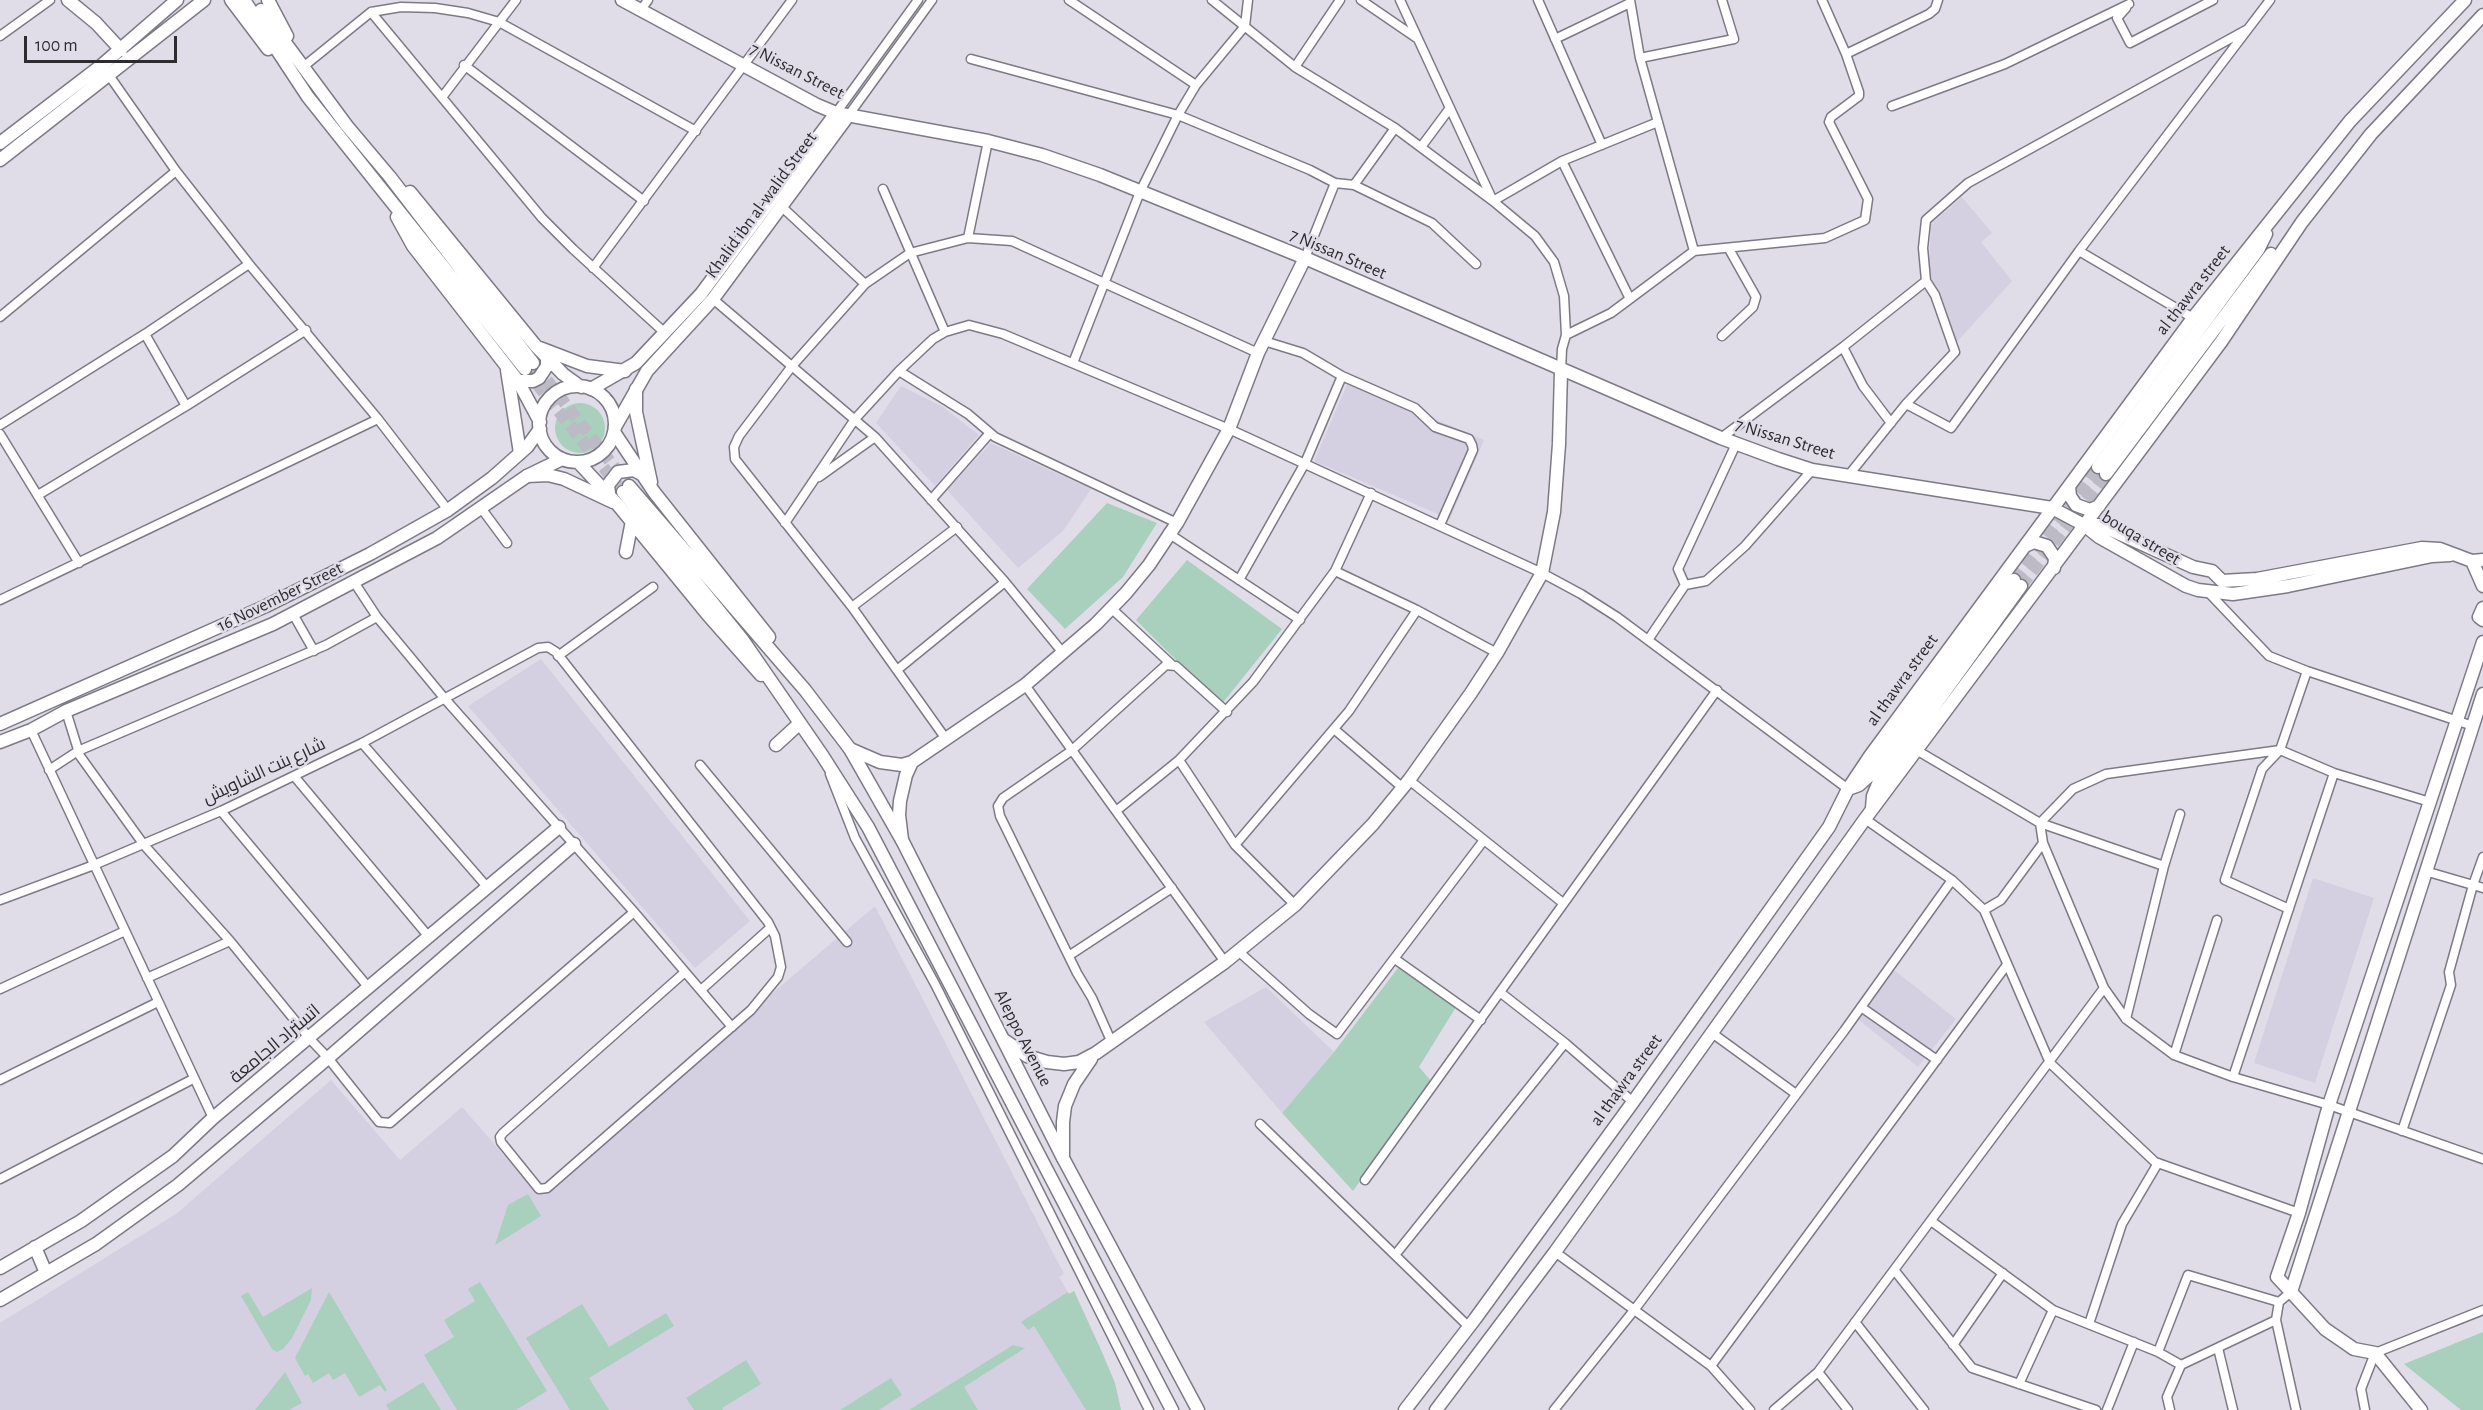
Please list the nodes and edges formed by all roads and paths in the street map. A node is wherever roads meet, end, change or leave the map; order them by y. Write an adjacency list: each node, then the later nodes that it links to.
1 (50, 0): 35 (street)
2 (68, 0): 38 (main road)
3 (177, 0): 38 (main road)
4 (204, 0): 47 (main road)
5 (231, 0): 50 (main road)
6 (244, 0): 50 (main road)
7 (253, 0): 45 (main road)
8 (268, 0): 45 (main road)
9 (516, 0): 32 (street)
10 (622, 0): 29 (main road, 7 Nissan Street)
11 (792, 0): 44 (street)
12 (918, 0): 53 (street, Khalid ibn al-walid Street)
13 (932, 0): 53 (street, Khalid ibn al-walid Street)
14 (1069, 0): 48 (street)
15 (1212, 0): 33 (street)
16 (1248, 0): 33 (street)
17 (1340, 0): 46 (street)
18 (1361, 0): 36 (street)
19 (1400, 0): 36 (street)
20 (1538, 0): 37 (street)
21 (1722, 0): 40 (street)
22 (1822, 0): 39 (street)
23 (1938, 0): 39 (street)
24 (2213, 0): 28 (street)
25 (2270, 0): 34 (street)
26 (2465, 0): 74 (main road, al thawra street)
27 (1630, 2): 37 (street); 40 (street)
28 (2128, 2): 51 (street)
29 (644, 5): 44 (main road, 7 Nissan Street)
30 (371, 12): 32 (street); 45 (street); 49 (street)
31 (2483, 15): 75 (main road)
32 (500, 22): 43 (street); 57 (street)
33 (1245, 26): 46 (street); 48 (street)
34 (2246, 30): 78 (street); 85 (street)
35 (0, 36)
36 (1418, 39): 52 (street)
37 (1555, 39): 60 (street)
38 (121, 50): 42 (main road)
39 (1846, 54): 77 (street)
40 (1640, 58): 55 (street)
41 (970, 59): 54 (street)
42 (102, 65): 47 (street); 59 (main road)
43 (464, 65): 49 (street); 70 (street)
44 (745, 65): 53 (main road, 7 Nissan Street); 57 (street)
45 (303, 67): 65 (main road)
46 (1295, 67): 56 (street)
47 (109, 76): 62 (main road); 64 (street)
48 (1196, 85): 54 (street)
49 (443, 96): 84 (street)
50 (308, 97): 72 (main road)
51 (1892, 106)
52 (1450, 108): 61 (street); 71 (street)
53 (842, 115): 58 (main road, 7 Nissan Street); 73 (main road, Khalid ibn al-walid Street); 94 (main road)
54 (1178, 116): 66 (street); 69 (street)
55 (1658, 122): 60 (street); 79 (street)
56 (1395, 128): 61 (street); 67 (street)
57 (696, 131): 70 (street)
58 (988, 141): 69 (main road, 7 Nissan Street); 76 (street)
59 (0, 143)
60 (1602, 145): 63 (street)
61 (1421, 147): 71 (street)
62 (0, 160)
63 (1562, 161): 71 (street); 88 (street)
64 (177, 171): 82 (street); 90 (street)
65 (390, 177): 72 (main road); 99 (main road)
66 (1335, 183): 67 (street); 81 (street)
67 (1354, 185): 83 (street)
68 (883, 189): 80 (street)
69 (1140, 192): 81 (main road, 7 Nissan Street); 86 (street)
70 (644, 201): 84 (street)
71 (1493, 201): 96 (street)
72 (393, 205): 104 (main road)
73 (782, 207): 87 (street); 89 (main road, Khalid ibn al-walid Street)
74 (2273, 216): 75 (main road); 91 (main road, al thawra street)
75 (2302, 222): 143 (main road)
76 (968, 237): 80 (street); 86 (street)
77 (1730, 249): 79 (street); 97 (street)
78 (2079, 250): 91 (street); 113 (street)
79 (1694, 251): 88 (street)
80 (910, 253): 87 (street); 93 (street)
81 (1305, 258): 98 (main road); 106 (main road, 7 Nissan Street)
82 (249, 264): 92 (street); 95 (street)
83 (1476, 264)
84 (593, 268): 94 (street)
85 (1926, 281): 100 (street); 113 (street)
86 (1103, 282): 101 (street); 103 (street)
87 (865, 284): 105 (street)
88 (1630, 298): 96 (street)
89 (713, 300): 105 (street); 112 (main road, Khalid ibn al-walid Street)
90 (0, 317)
91 (2193, 318): 136 (main road, al thawra street)
92 (306, 330): 114 (street); 115 (street)
93 (945, 332): 103 (street); 108 (street)
94 (665, 333): 107 (main road)
95 (145, 334): 114 (street); 118 (street)
96 (1566, 334): 106 (street)
97 (1722, 336)
98 (1264, 341): 101 (main road); 109 (street)
99 (534, 345): 102 (main road); 107 (main road)
100 (1843, 347): 117 (street); 125 (street)
101 (1258, 353): 121 (main road)
102 (547, 359): 110 (main road); 111 (main road)
103 (1073, 363): 121 (street)
104 (507, 366): 110 (main road); 127 (main road)
105 (792, 366): 116 (street); 148 (street)
106 (1561, 370): 125 (main road, 7 Nissan Street); 162 (main road)
107 (625, 371): 111 (main road)
108 (898, 371): 116 (street); 122 (street)
109 (1342, 376): 130 (street); 150 (street)
110 (519, 381): 119 (main road)
111 (586, 388): 119 (main road); 120 (main road)
112 (636, 389): 120 (main road, Khalid ibn al-walid Street); 137 (main road)
113 (1906, 404): 117 (street)
114 (186, 406): 140 (street)
115 (378, 419): 146 (street); 159 (street)
116 (855, 419): 124 (street); 135 (street)
117 (1891, 423): 134 (street)
118 (0, 425)
119 (540, 425): 127 (main road, 16 November Street); 128 (main road)
120 (615, 429): 129 (main road); 132 (main road)
121 (1229, 429): 130 (street); 149 (main road)
122 (990, 433): 141 (street); 149 (street)
123 (0, 434): 140 (street)
124 (875, 437): 135 (street); 141 (street)
125 (1721, 438): 126 (main road, 7 Nissan Street)
126 (1736, 444): 131 (main road, 7 Nissan Street); 166 (street)
127 (520, 453): 146 (main road, 16 November Street)
128 (562, 459): 129 (main road); 133 (main road, 16 November Street)
129 (578, 462): 139 (main road)
130 (1305, 462): 138 (street); 163 (street)
131 (1812, 470): 134 (main road, 7 Nissan Street); 166 (street)
132 (641, 474): 137 (main road); 139 (main road)
133 (527, 476): 142 (main road); 144 (main road, 16 November Street)
134 (1848, 476): 145 (main road, 7 Nissan Street)
135 (814, 481): 148 (street)
136 (2069, 486): 143 (main road); 145 (main road, al thawra street)
137 (654, 492): 191 (main road)
138 (1371, 493): 150 (street); 161 (street)
139 (609, 494): 142 (main road)
140 (38, 495): 159 (street)
141 (931, 500): 152 (street)
142 (618, 505): 147 (main road)
143 (2099, 507): 151 (main road)
144 (481, 508): 154 (street); 164 (main road, 16 November Street)
145 (2052, 508): 151 (main road, 7 Nissan Street); 155 (main road, al thawra street)
146 (448, 510): 171 (main road, 16 November Street)
147 (632, 521): 156 (main road); 195 (main road)
148 (785, 523): 172 (street)
149 (1177, 523): 153 (main road)
150 (1440, 525): 162 (street)
151 (2084, 525): 157 (main road, bouqa street); 160 (main road); 169 (main road, bouqa street)
152 (957, 527): 165 (street); 172 (street)
153 (1168, 533): 163 (street); 173 (main road)
154 (507, 543)
155 (2025, 546): 160 (main road); 221 (main road, al thawra street)
156 (626, 552)
157 (2450, 555): 158 (main road, bouqa street); 169 (main road, bouqa street)
158 (2478, 561): 167 (main road)
159 (79, 563): 170 (street)
160 (2054, 568): 212 (main road)
161 (1335, 571): 175 (street); 178 (street)
162 (1542, 573): 181 (street); 185 (main road)
163 (1239, 580): 178 (street)
164 (354, 582): 176 (main road, 16 November Street); 177 (street)
165 (1005, 582): 184 (street); 188 (street)
166 (1684, 585): 181 (street)
167 (2483, 586)
168 (653, 587): 186 (street)
169 (2208, 592): 189 (street)
170 (0, 600)
171 (266, 606): 180 (main road); 200 (main road, 16 November Street)
172 (852, 607): 188 (street)
173 (1111, 608): 184 (main road); 187 (street)
174 (2483, 608): 179 (main road)
175 (1418, 610): 185 (street); 202 (street)
176 (293, 614): 180 (main road, 16 November Street); 183 (street)
177 (377, 617): 183 (street); 194 (street)
178 (1300, 620): 197 (street)
179 (2483, 620)
180 (273, 624): 196 (main road, 16 November Street)
181 (1648, 639): 192 (street)
182 (2483, 642): 198 (main road)
183 (314, 651): 210 (street)
184 (1063, 652): 190 (main road)
185 (1497, 653): 220 (main road)
186 (558, 656): 194 (street, شارع بنت الشاويش); 251 (street)
187 (1171, 664): 197 (street); 211 (street)
188 (897, 670): 204 (street)
189 (2307, 671): 198 (street); 209 (street)
190 (1025, 685): 204 (main road); 211 (street)
191 (805, 690): 195 (main road); 208 (main road, Aleppo Avenue)
192 (1717, 690): 221 (street); 245 (street)
193 (2483, 694): 201 (main road)
194 (446, 699): 206 (street, شارع بنت الشاويش); 228 (street)
195 (784, 700): 199 (main road)
196 (66, 711): 203 (main road, 16 November Street); 210 (street)
197 (1227, 712): 214 (street)
198 (2458, 720): 201 (street); 222 (main road)
199 (800, 723): 207 (main road); 213 (main road)
200 (0, 724)
201 (2473, 726): 238 (main road)
202 (1334, 729): 220 (street); 234 (street)
203 (31, 730): 205 (main road, 16 November Street); 217 (street)
204 (946, 739): 215 (main road)
205 (0, 742)
206 (362, 742): 219 (street, شارع بنت الشاويش); 241 (street)
207 (776, 745)
208 (850, 749): 215 (main road); 230 (main road, Aleppo Avenue)
209 (2280, 750): 218 (street); 227 (street); 247 (street)
210 (78, 751): 217 (street); 232 (street)
211 (1071, 751): 224 (street); 257 (street)
212 (1918, 751): 225 (main road); 227 (street)
213 (822, 754): 330 (street); 331 (main road)
214 (1179, 760): 224 (street); 234 (street)
215 (912, 762): 230 (main road)
216 (700, 765): 255 (street)
217 (49, 770): 236 (street)
218 (2334, 773): 222 (street); 247 (street)
219 (294, 776): 223 (street, شارع بنت الشاويش); 253 (street)
220 (1406, 784): 229 (street); 246 (main road)
221 (1848, 789): 225 (main road); 287 (main road, al thawra street)
222 (2430, 802): 288 (main road)
223 (221, 811): 232 (street, شارع بنت الشاويش); 263 (street)
224 (1116, 811): 242 (street)
225 (1869, 814): 239 (street); 273 (main road)
226 (2180, 814): 237 (street)
227 (2040, 823): 231 (street); 237 (street)
228 (559, 827): 233 (street); 241 (main road, اتستراد الجامعة)
229 (1484, 840): 245 (street); 258 (street)
230 (903, 842): 275 (main road, Aleppo Avenue)
231 (2043, 843): 248 (street); 264 (street)
232 (144, 844): 236 (street, شارع بنت الشاويش); 254 (street)
233 (574, 844): 249 (street); 280 (main road)
234 (1235, 844): 246 (street)
235 (2483, 857): 240 (street)
236 (94, 865): 244 (street, شارع بنت الشاويش); 252 (street)
237 (2164, 866): 270 (street)
238 (2425, 871): 240 (street); 289 (main road)
239 (1952, 880): 248 (street); 269 (street)
240 (2473, 885): 243 (street); 292 (street)
241 (488, 888): 253 (main road, اتستراد الجامعة)
242 (1172, 888): 257 (street); 259 (street)
243 (2483, 888)
244 (0, 900)
245 (1563, 903): 267 (street)
246 (1295, 905): 256 (main road)
247 (2289, 909): 283 (street)
248 (1984, 910): 260 (street)
249 (634, 912): 261 (street); 280 (street)
250 (2217, 920): 279 (street)
251 (770, 928): 266 (street); 272 (street)
252 (125, 931): 262 (street); 265 (street)
253 (429, 937): 263 (main road, اتستراد الجامعة)
254 (230, 941): 262 (street); 274 (street)
255 (847, 942)
256 (1238, 951): 258 (street); 259 (main road)
257 (1070, 955): 276 (street)
258 (1395, 959): 271 (street)
259 (1225, 962): 276 (main road)
260 (2007, 966): 281 (street); 282 (street)
261 (685, 972): 266 (street); 272 (street)
262 (147, 978): 268 (street)
263 (369, 988): 274 (main road, اتستراد الجامعة)
264 (2104, 988): 270 (street); 282 (street)
265 (0, 989)
266 (701, 990): 272 (street)
267 (1501, 993): 271 (street); 277 (street)
268 (158, 1002): 284 (street); 285 (street)
269 (1861, 1006): 281 (street); 286 (street)
270 (2126, 1019): 279 (street)
271 (1481, 1020): 297 (street)
272 (732, 1027)
273 (1712, 1033): 286 (street); 301 (main road)
274 (310, 1039): 280 (street); 290 (main road, اتستراد الجامعة)
275 (1004, 1040): 278 (main road); 293 (main road, Aleppo Avenue)
276 (1112, 1043): 278 (main road)
277 (1565, 1043): 287 (street); 302 (street)
278 (1096, 1053): 293 (main road)
279 (2174, 1055): 283 (street)
280 (328, 1058): 305 (main road)
281 (1937, 1060): 325 (street)
282 (2050, 1063): 295 (street); 299 (street)
283 (2233, 1077): 288 (street)
284 (193, 1079): 290 (street); 296 (street)
285 (0, 1080)
286 (1796, 1094): 310 (street)
287 (1633, 1102): 316 (main road, al thawra street)
288 (2329, 1105): 289 (street); 298 (main road)
289 (2349, 1113): 292 (street); 307 (main road)
290 (213, 1118): 300 (main road, اتستراد الجامعة)
291 (1260, 1124): 302 (street)
292 (2402, 1131): 294 (street)
293 (1064, 1158): 328 (main road, Aleppo Avenue)
294 (2483, 1159)
295 (2158, 1163): 298 (street); 315 (street)
296 (0, 1179)
297 (1365, 1180)
298 (2299, 1213): 307 (main road)
299 (1931, 1221): 304 (street); 306 (street)
300 (35, 1247): 303 (main road, اتستراد الجامعة); 305 (main road)
301 (1555, 1252): 310 (street); 323 (main road)
302 (1395, 1255): 316 (street)
303 (0, 1268)
304 (1895, 1271): 314 (street); 318 (street)
305 (46, 1272): 308 (main road)
306 (2003, 1273): 311 (street); 318 (street)
307 (2290, 1292): 309 (street); 322 (main road)
308 (0, 1300)
309 (2279, 1302): 313 (street); 321 (street)
310 (1635, 1309): 325 (street); 334 (street)
311 (2053, 1310): 315 (street); 327 (street)
312 (2483, 1310): 322 (street)
313 (2276, 1320): 319 (street); 343 (street)
314 (1854, 1322): 326 (street); 338 (street)
315 (2089, 1324): 317 (street)
316 (1469, 1327): 320 (main road, al thawra street)
317 (2133, 1342): 321 (street); 340 (street)
318 (1953, 1345): 327 (street)
319 (2218, 1348): 324 (street); 342 (street)
320 (1449, 1352): 323 (main road); 332 (main road, al thawra street)
321 (2158, 1352): 324 (street)
322 (2375, 1353): 344 (street); 345 (main road)
323 (1470, 1365): 333 (main road)
324 (2181, 1365): 341 (street)
325 (1711, 1366): 335 (street)
326 (1818, 1372): 336 (street); 337 (street)
327 (2019, 1384): 329 (street)
328 (1198, 1409)
329 (2081, 1409): 339 (street)
330 (1149, 1410)
331 (1172, 1410)
332 (1405, 1410)
333 (1436, 1410)
334 (1554, 1410)
335 (1750, 1410)
336 (1774, 1410)
337 (1848, 1410)
338 (1924, 1410)
339 (2096, 1410)
340 (2107, 1410)
341 (2170, 1410)
342 (2232, 1410)
343 (2296, 1410)
344 (2365, 1410)
345 (2421, 1410)

